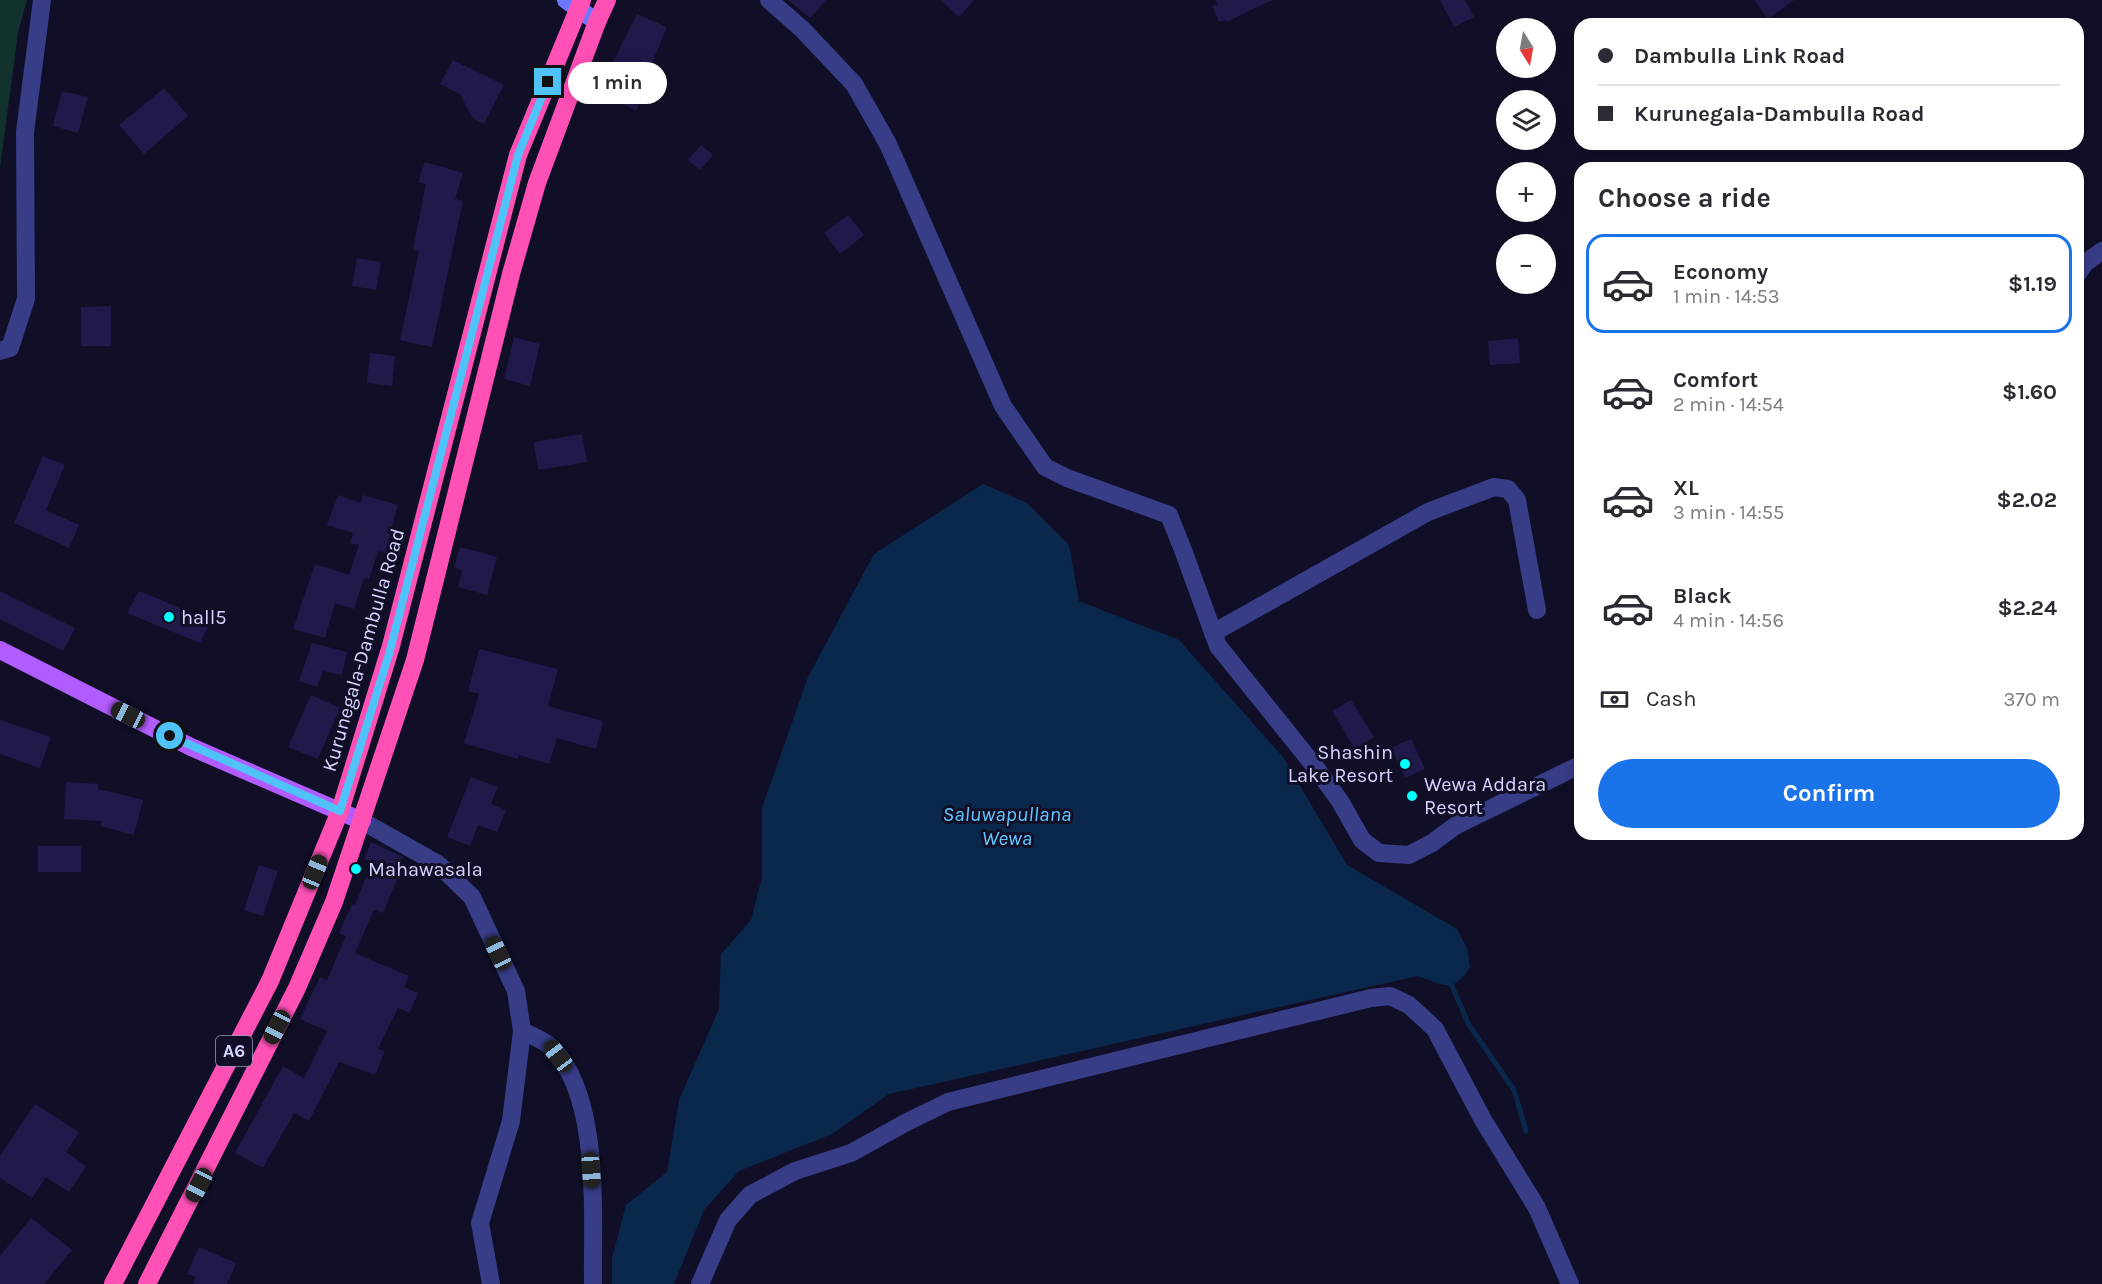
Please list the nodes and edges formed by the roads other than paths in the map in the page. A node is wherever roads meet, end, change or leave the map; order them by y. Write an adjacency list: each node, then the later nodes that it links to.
1 (42, 0): 8 (street)
2 (607, 0): 5 (highway, A6)
3 (769, 0): 10 (street)
4 (576, 3): 5 (street); 13 (highway, Kurunegala-Dambulla Road / A6)
5 (597, 22): 14 (highway, A6)
6 (2102, 251): 7 (street)
7 (2084, 264)
8 (0, 351)
9 (1537, 610): 10 (street)
10 (1213, 633): 12 (street)
11 (0, 650): 13 (main road)
12 (1574, 768)
13 (340, 811): 14 (main road); 16 (highway, Kurunegala-Dambulla Road / A6)
14 (362, 821): 15 (street); 17 (highway, A6)
15 (522, 1030): 20 (street); 21 (street)
16 (171, 1173): 17 (highway); 18 (highway, Kurunegala-Dambulla Road / A6)
17 (199, 1185): 19 (highway, A6)
18 (113, 1284)
19 (147, 1284)
20 (491, 1284)
21 (593, 1284)
22 (700, 1284): 23 (street)
23 (1570, 1284)

